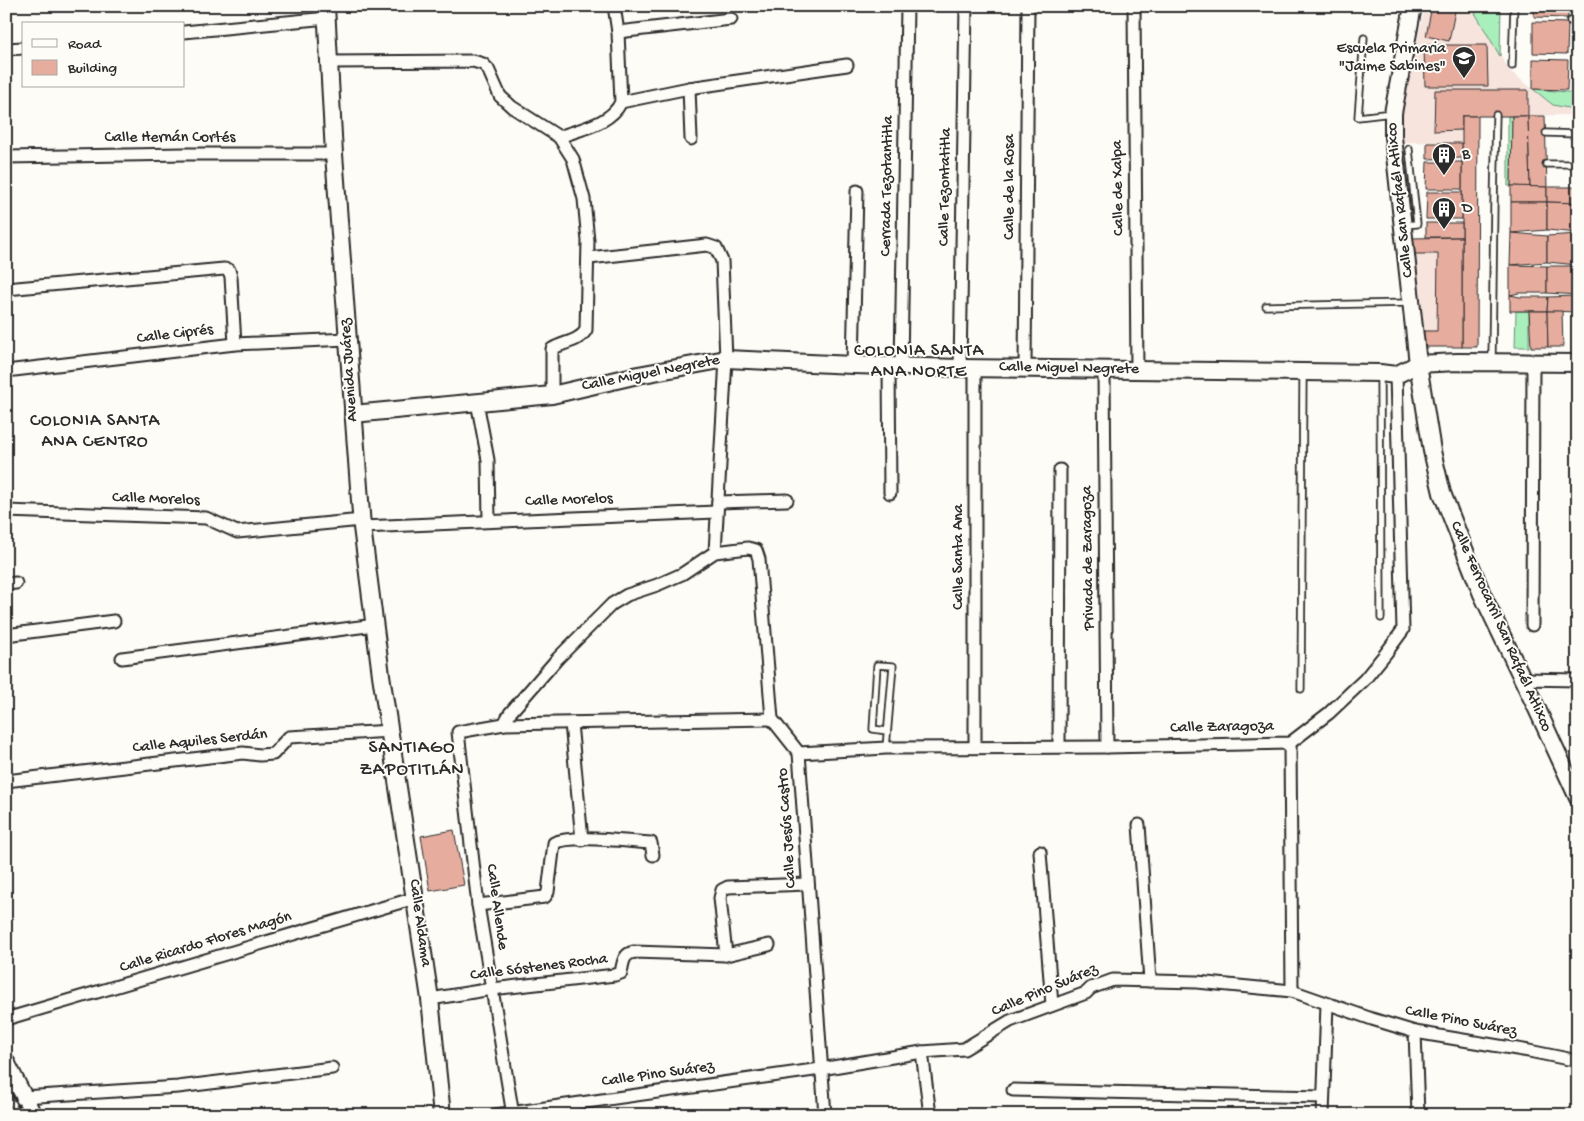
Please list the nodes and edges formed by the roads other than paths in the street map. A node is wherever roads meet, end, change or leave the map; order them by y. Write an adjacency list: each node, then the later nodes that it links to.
1 (614, 6): 13 (street)
2 (907, 6): 47 (street, Cerrada Tezotantitla)
3 (966, 6): 48 (street, Calle Tezontatitla)
4 (1028, 6): 49 (street, Calle de la Rosa)
5 (1134, 6): 51 (street, Calle de Xalpa)
6 (1413, 6): 22 (street, Calle San Rafaél Atlixco)
7 (1514, 6): 19 (lane)
8 (326, 12): 12 (street); 17 (street, Avenida Juárez)
9 (731, 19): 13 (street)
10 (1570, 21): 11 (lane)
11 (1578, 21)
12 (185, 32)
13 (618, 32): 21 (street)
14 (1364, 38): 22 (lane)
15 (22, 48): 16 (street)
16 (6, 49)
17 (329, 62): 26 (street); 29 (street, Avenida Juárez)
18 (847, 65): 20 (street)
19 (1512, 66)
20 (689, 88): 21 (street); 27 (street)
21 (621, 102): 26 (street)
22 (1393, 113): 34 (street, Calle San Rafaél Atlixco)
23 (1496, 116): 42 (lane)
24 (1546, 133): 25 (lane)
25 (1578, 134)
26 (560, 137): 35 (street)
27 (691, 139)
28 (1409, 149): 34 (lane)
29 (334, 154): 30 (street, Calle Hernán Cortés); 39 (street, Avenida Juárez)
30 (6, 157)
31 (1546, 164): 32 (lane)
32 (1578, 164)
33 (857, 191): 46 (street)
34 (1403, 225): 37 (street, Calle San Rafaél Atlixco)
35 (588, 258): 41 (street); 55 (street)
36 (6, 289): 40 (street)
37 (1412, 303): 38 (lane); 44 (street, Calle San Rafaél Atlixco)
38 (1266, 306)
39 (348, 339): 40 (street, Calle Ciprés); 57 (street, Avenida Juárez)
40 (235, 344): 52 (street, Calle Ciprés)
41 (726, 359): 46 (street, Calle Miguel Negrete); 55 (street, Calle Miguel Negrete); 61 (street)
42 (1492, 362): 44 (street, Calle Miguel Negrete); 45 (street, Calle Miguel Negrete)
43 (1578, 363): 45 (street, Calle Miguel Negrete)
44 (1418, 364): 54 (street, Calle Miguel Negrete); 72 (street, Calle Ferrocarril San Rafaél Atlixco)
45 (1533, 364): 69 (street)
46 (853, 365): 47 (street, Calle Miguel Negrete)
47 (895, 366): 48 (street, Calle Miguel Negrete); 59 (street, Cerrada Tezotantitla)
48 (967, 368): 49 (street, Calle Miguel Negrete); 82 (street, Calle Santa Ana)
49 (1025, 369): 50 (street, Calle Miguel Negrete)
50 (1104, 370): 51 (street, Calle Miguel Negrete); 83 (street, Privada de Zaragoza)
51 (1137, 370): 53 (street, Calle Miguel Negrete)
52 (6, 371)
53 (1303, 372): 54 (street, Calle Miguel Negrete); 74 (lane)
54 (1388, 374): 66 (lane); 80 (street, Calle Zaragoza)
55 (552, 395): 56 (street, Calle Miguel Negrete)
56 (476, 402): 57 (street, Calle Miguel Negrete); 63 (street)
57 (353, 414): 64 (street, Avenida Juárez)
58 (1060, 470): 81 (street)
59 (890, 493)
60 (788, 500): 61 (street, Calle Morelos)
61 (717, 507): 63 (street, Calle Morelos); 65 (street)
62 (6, 511): 64 (street, Calle Morelos)
63 (490, 521): 64 (street, Calle Morelos)
64 (362, 524): 68 (street, Avenida Juárez)
65 (715, 552): 75 (street); 77 (street)
66 (1381, 618)
67 (114, 621): 70 (street)
68 (375, 625): 71 (street); 79 (street, Avenida Juárez)
69 (1532, 626)
70 (6, 635)
71 (122, 658)
72 (1523, 679): 73 (street); 87 (street, Calle Ferrocarril San Rafaél Atlixco)
73 (1578, 680)
74 (1301, 689)
75 (772, 719): 76 (street); 85 (street, Calle Jesús Castro)
76 (571, 723): 77 (street); 90 (street)
77 (504, 724): 95 (street, Calle Allende)
78 (887, 730): 78 (lane); 84 (lane)
79 (391, 731): 86 (street, Calle Aquiles Serdán); 94 (street, Calle Aldama)
80 (1290, 743): 83 (street, Calle Zaragoza); 100 (street)
81 (1059, 746): 82 (street, Calle Zaragoza); 83 (street, Calle Zaragoza)
82 (975, 747): 84 (street, Calle Zaragoza)
83 (1107, 747)
84 (886, 748): 85 (street, Calle Zaragoza)
85 (799, 753): 93 (street, Calle Jesús Castro)
86 (6, 781)
87 (1574, 781): 88 (street, Calle Ferrocarril San Rafaél Atlixco)
88 (1578, 798)
89 (1139, 825): 98 (street)
90 (582, 840): 92 (street); 95 (street)
91 (1040, 852): 103 (street)
92 (653, 855)
93 (808, 884): 97 (street); 110 (street, Calle Jesús Castro)
94 (415, 898): 101 (street, Calle Aldama); 104 (street, Calle Ricardo Flores Magón)
95 (478, 905): 99 (street, Calle Allende)
96 (769, 945): 97 (street)
97 (726, 955): 99 (street, Calle Sóstenes Rocha)
98 (1150, 981): 100 (street, Calle Pino Suárez); 103 (street, Calle Pino Suárez)
99 (492, 989): 101 (street, Calle Sóstenes Rocha); 114 (street, Calle Allende)
100 (1292, 991): 102 (street, Calle Pino Suárez)
101 (430, 999): 116 (street, Calle Aldama)
102 (1327, 1004): 105 (street, Calle Pino Suárez); 113 (street)
103 (1052, 1005): 106 (street, Calle Pino Suárez)
104 (6, 1019)
105 (1414, 1032): 107 (street, Calle Pino Suárez); 121 (street)
106 (922, 1052): 110 (street, Calle Pino Suárez); 119 (street)
107 (1578, 1061)
108 (6, 1062): 112 (street)
109 (332, 1068): 112 (street)
110 (821, 1069): 114 (street, Calle Pino Suárez); 118 (street, Calle Jesús Castro)
111 (1013, 1090): 113 (street)
112 (23, 1096): 115 (street)
113 (1323, 1097): 120 (street)
114 (513, 1114): 117 (street, Calle Pino Suárez)
115 (33, 1115)
116 (442, 1115)
117 (495, 1115)
118 (825, 1115)
119 (930, 1115)
120 (1323, 1115)
121 (1418, 1115)

